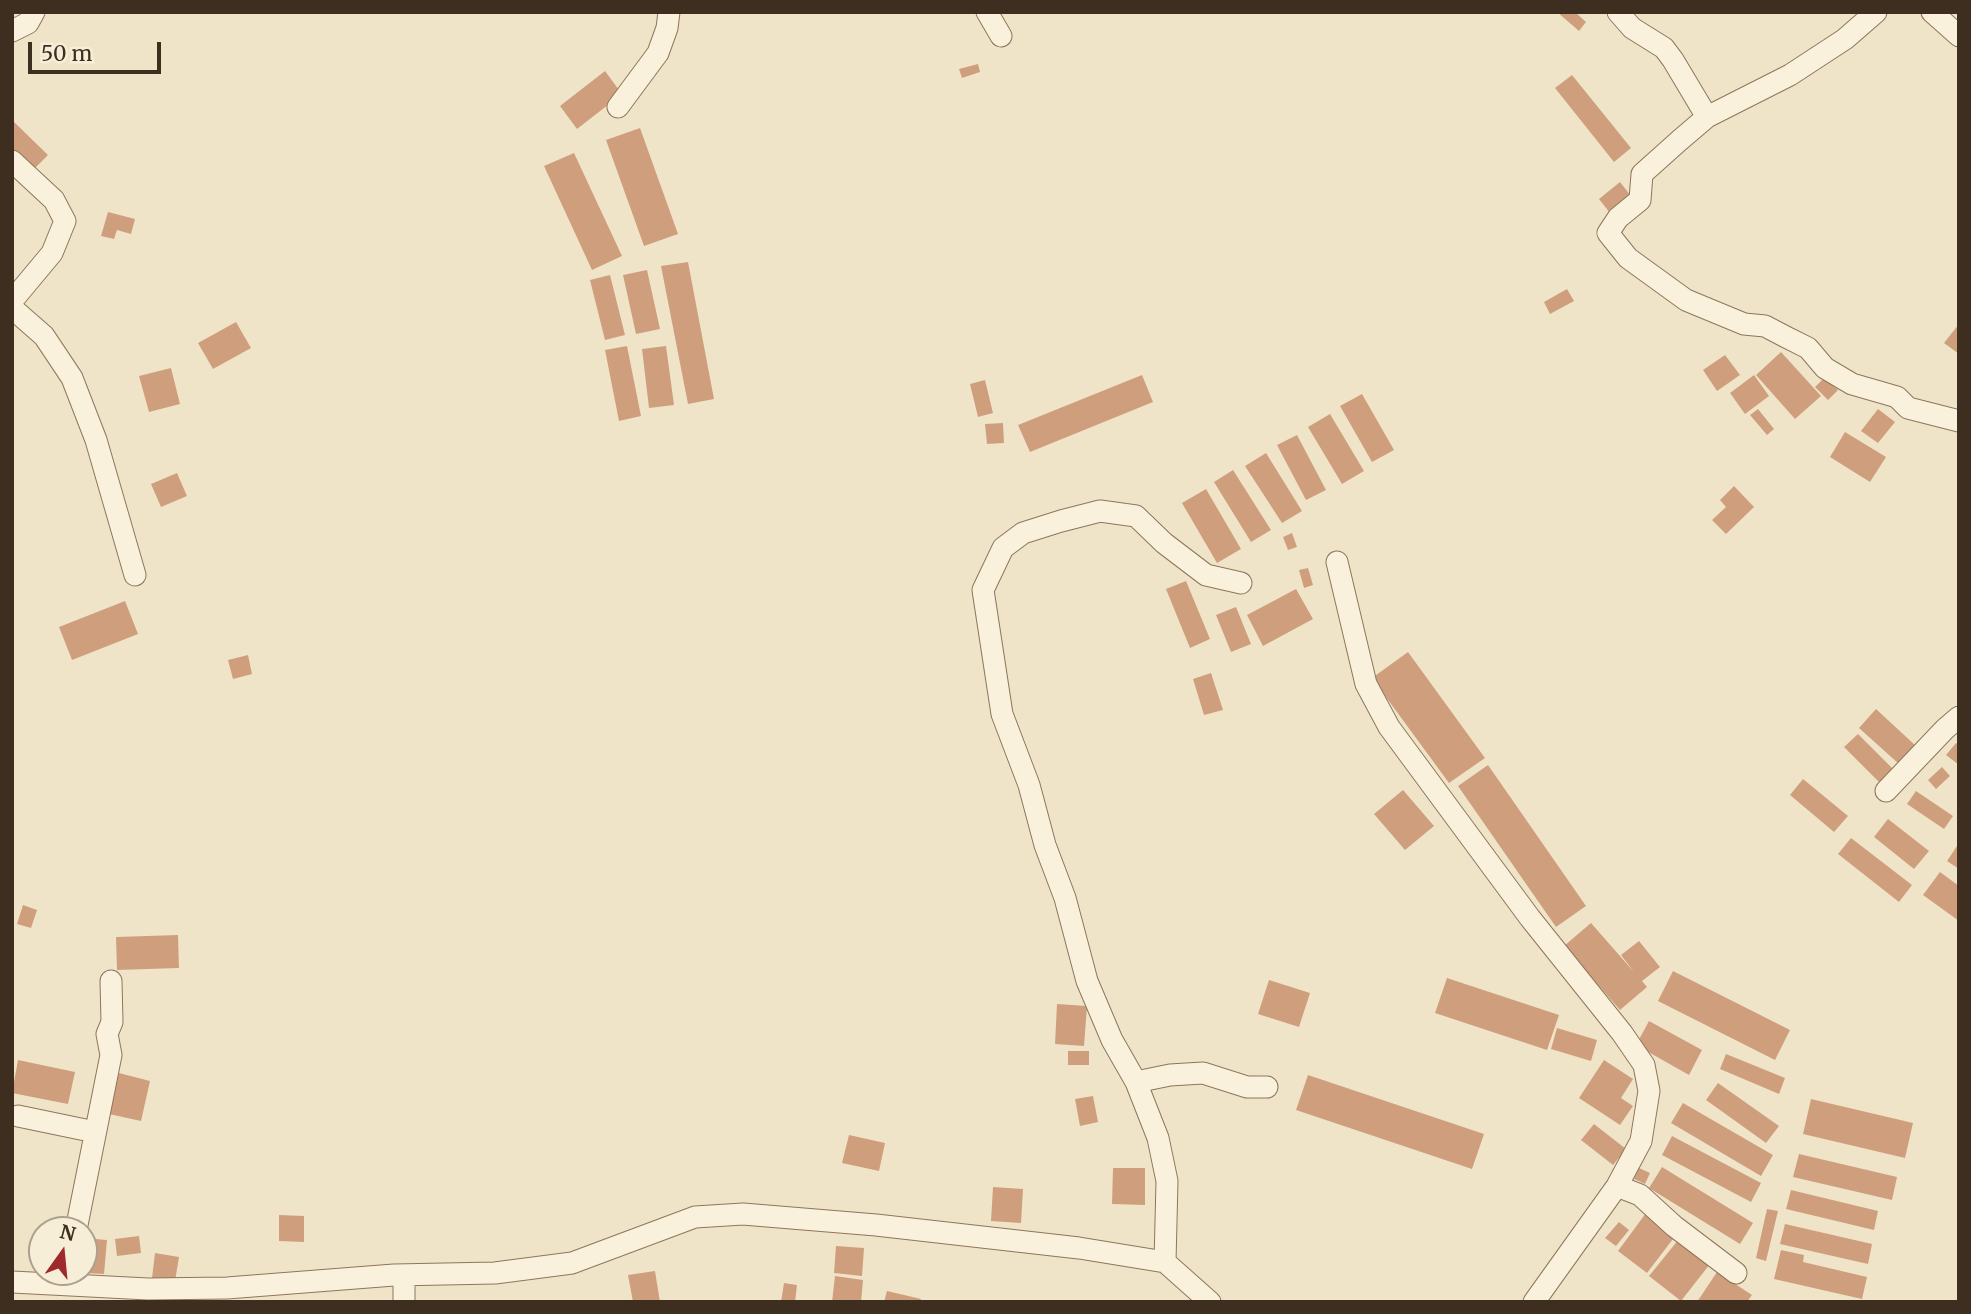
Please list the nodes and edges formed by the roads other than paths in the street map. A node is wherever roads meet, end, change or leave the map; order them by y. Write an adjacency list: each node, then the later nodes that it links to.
1 (34, 12): 7 (street)
2 (669, 12): 10 (street)
3 (987, 12): 8 (street)
4 (1618, 12): 11 (street)
5 (1876, 12): 11 (street)
6 (1932, 12): 9 (street)
7 (12, 31)
8 (1001, 36)
9 (1959, 36)
10 (618, 107)
11 (1707, 117): 15 (street)
12 (12, 161): 13 (street)
13 (12, 301)
14 (12, 309): 17 (street)
15 (1959, 422)
16 (1337, 562): 26 (street)
17 (135, 575)
18 (1241, 583): 22 (street)
19 (1959, 717): 20 (street)
20 (1886, 791)
21 (111, 981): 25 (street)
22 (1136, 1082): 23 (street); 28 (street)
23 (1267, 1087)
24 (18, 1116): 25 (street)
25 (95, 1132): 27 (street)
26 (1617, 1186): 29 (street); 34 (street)
27 (79, 1216)
28 (1165, 1262): 30 (street); 33 (street)
29 (1736, 1273)
30 (404, 1275): 31 (street); 32 (street)
31 (98, 1283)
32 (404, 1302)
33 (1210, 1302)
34 (1534, 1302)

